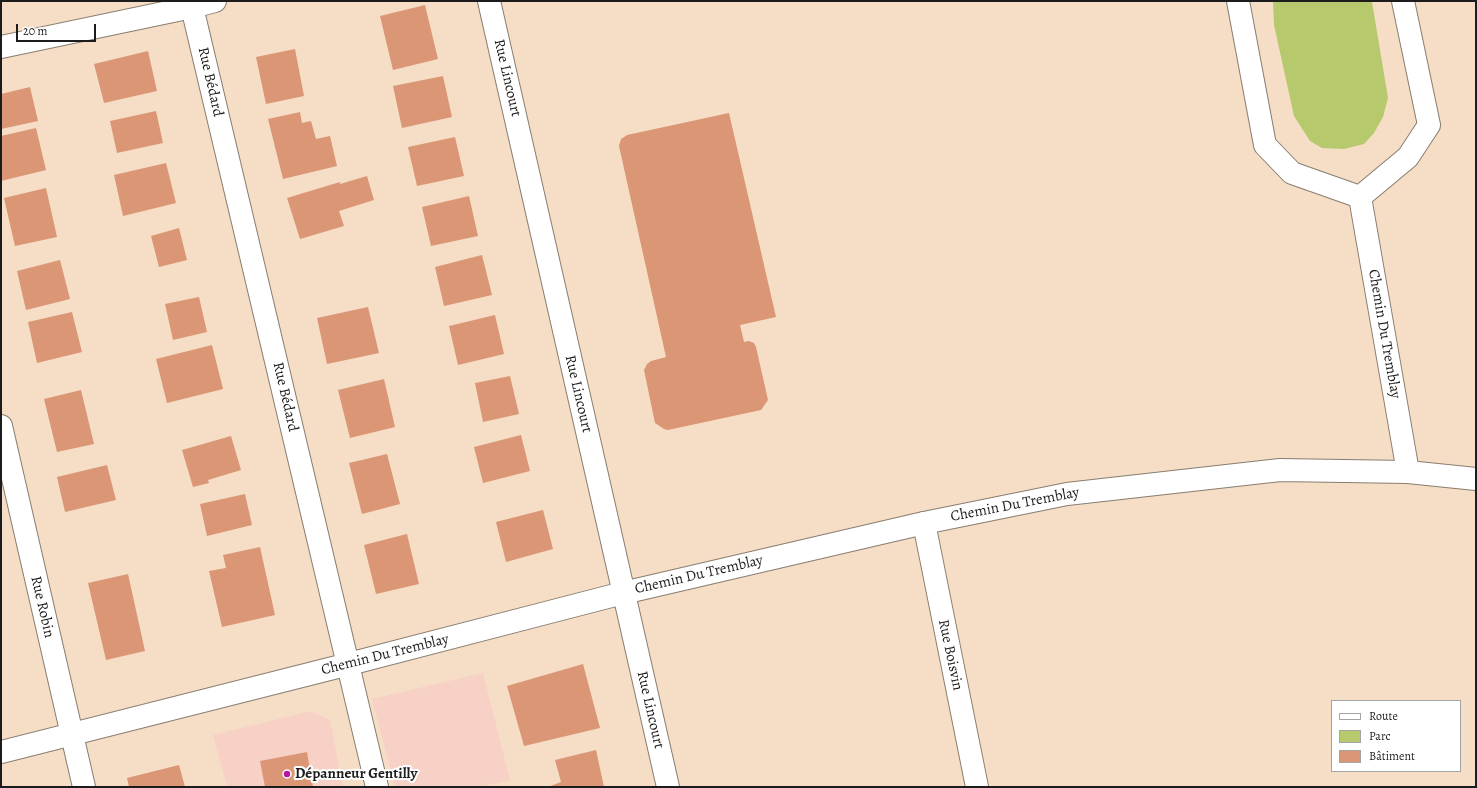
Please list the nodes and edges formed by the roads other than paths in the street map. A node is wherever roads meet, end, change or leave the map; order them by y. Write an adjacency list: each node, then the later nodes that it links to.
1 (215, 1): 5 (street)
2 (490, 1): 12 (street, Rue Lincourt)
3 (1238, 1): 7 (street)
4 (1403, 1): 7 (street)
5 (192, 7): 6 (street); 13 (street, Rue Bédard)
6 (1, 47)
7 (1360, 197): 9 (street, Chemin Du Tremblay)
8 (1, 426): 14 (street, Rue Robin)
9 (1408, 472): 10 (street, Chemin Du Tremblay); 11 (street, Chemin Du Tremblay)
10 (1476, 479)
11 (924, 523): 12 (street, Chemin Du Tremblay); 19 (street, Rue Boisvin)
12 (623, 593): 13 (street, Chemin Du Tremblay); 18 (street, Rue Lincourt)
13 (349, 664): 14 (street, Chemin Du Tremblay); 17 (street, Rue Bédard)
14 (71, 734): 15 (street, Chemin Du Tremblay); 16 (street, Rue Robin)
15 (1, 752)
16 (84, 787)
17 (377, 787)
18 (668, 787)
19 (977, 787)

